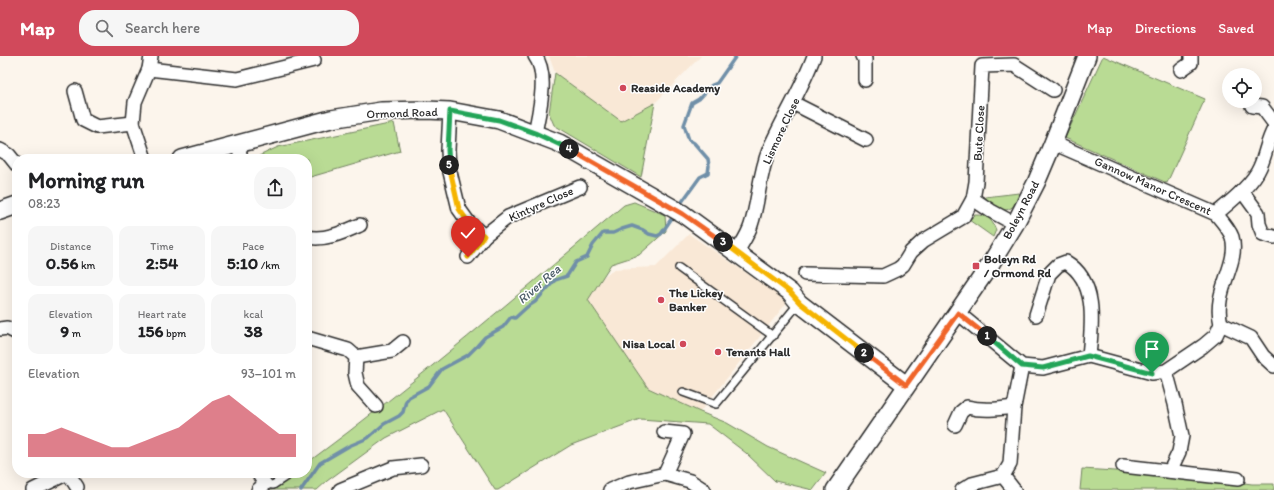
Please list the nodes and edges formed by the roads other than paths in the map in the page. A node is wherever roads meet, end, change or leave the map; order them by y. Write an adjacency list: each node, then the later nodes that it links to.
1 (535, 56): 19 (street)
2 (814, 56): 13 (street, Lismore Close)
3 (863, 56): 10 (street)
4 (1087, 56): 21 (street, Boleyn Road)
5 (1191, 56): 9 (street)
6 (314, 60): 8 (street)
7 (981, 61): 11 (street, Bute Close); 29 (street, Bute Close)
8 (150, 62): 16 (street)
9 (1181, 70)
10 (865, 80)
11 (1053, 90)
12 (75, 91): 16 (street)
13 (793, 103): 20 (street); 38 (street, Lismore Close)
14 (1262, 107): 17 (street)
15 (450, 111): 19 (street, Ormond Road); 23 (street, Ormond Road); 35 (street)
16 (133, 123): 24 (street)
17 (1274, 123)
18 (1274, 129): 28 (street)
19 (535, 133): 38 (street, Ormond Road)
20 (866, 140)
21 (1054, 143): 32 (street, Gannow Manor Crescent); 33 (street, Boleyn Road)
22 (0, 150): 26 (street)
23 (240, 151): 25 (street, Ormond Road)
24 (143, 154)
25 (218, 154)
26 (12, 159)
27 (580, 187): 35 (street, Kintyre Close)
28 (1242, 191): 32 (street); 36 (street)
29 (973, 199): 33 (street); 41 (street)
30 (12, 207): 31 (street)
31 (0, 211)
32 (1216, 214): 45 (street, Gannow Manor Crescent)
33 (1015, 224): 43 (street, Boleyn Road)
34 (360, 226): 37 (street)
35 (484, 236): 39 (street, Kintyre Close)
36 (1274, 237)
37 (312, 238)
38 (737, 252): 42 (street, Ormond Road)
39 (468, 257)
40 (678, 268): 48 (lane)
41 (805, 274)
42 (800, 303): 48 (lane); 57 (street, Ormond Road)
43 (958, 313): 54 (street); 57 (street, Boleyn Road)
44 (1036, 315): 52 (street)
45 (1221, 324): 51 (street); 56 (street)
46 (0, 329): 47 (street)
47 (12, 330)
48 (772, 336): 58 (lane)
49 (312, 339): 53 (street)
50 (403, 342): 53 (street)
51 (1268, 355): 55 (street)
52 (1088, 356): 54 (street); 56 (street)
53 (356, 357): 59 (street)
54 (1022, 366): 60 (street)
55 (1274, 366)
56 (1166, 371): 65 (street)
57 (906, 385): 79 (street, Boleyn Road)
58 (684, 392)
59 (376, 406)
60 (1014, 407): 61 (street); 67 (street)
61 (955, 424)
62 (664, 432): 66 (street)
63 (422, 465): 76 (street)
64 (1124, 466): 65 (street)
65 (1170, 471): 71 (street)
66 (665, 474): 73 (street); 77 (street)
67 (1003, 476): 80 (street); 81 (street)
68 (58, 478): 75 (street)
69 (71, 478): 74 (street)
70 (284, 478): 72 (lane)
71 (1238, 479)
72 (260, 482)
73 (690, 485): 78 (street)
74 (77, 487)
75 (33, 490)
76 (340, 490)
77 (610, 490)
78 (704, 490)
79 (835, 490)
80 (962, 490)
81 (1014, 490)

